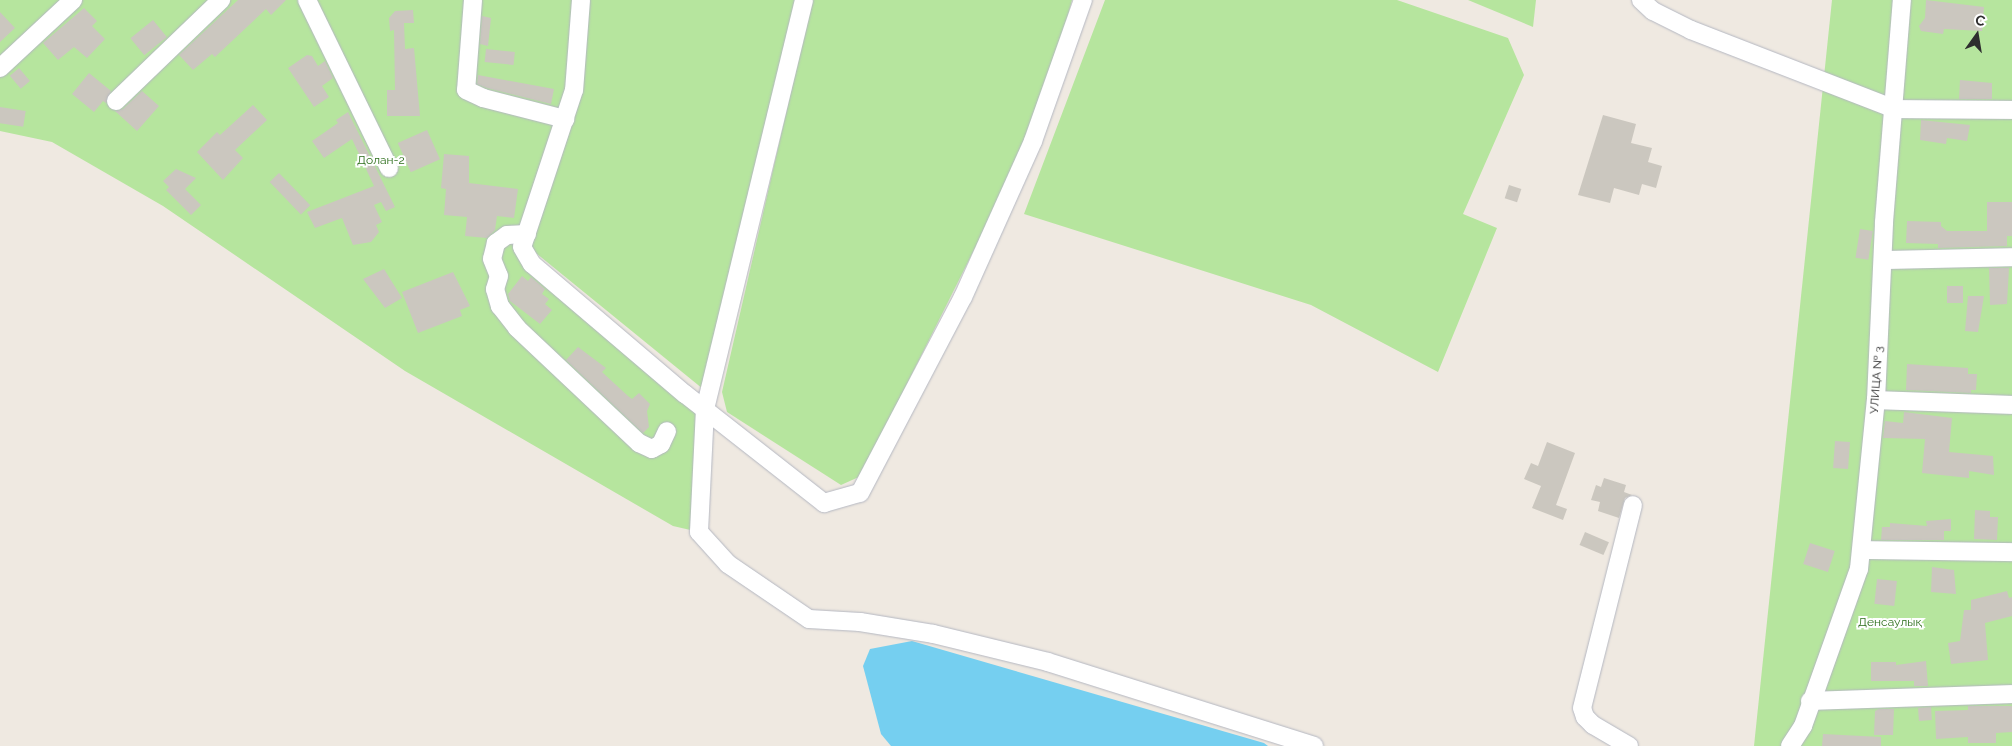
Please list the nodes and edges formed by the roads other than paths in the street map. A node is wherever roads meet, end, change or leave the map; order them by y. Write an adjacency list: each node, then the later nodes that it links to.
1 (73, 0): 10 (street)
2 (221, 0): 11 (street)
3 (307, 0): 15 (street)
4 (473, 0): 14 (street)
5 (582, 0): 14 (street)
6 (804, 0): 21 (street)
7 (1083, 0): 21 (street)
8 (1641, 0): 12 (street)
9 (1902, 0): 12 (street, УЛИЦА № 3)
10 (2, 63)
11 (116, 100)
12 (1895, 109): 13 (street); 18 (street, УЛИЦА № 3)
13 (2012, 110)
14 (564, 119): 16 (street)
15 (389, 168)
16 (527, 234): 21 (street); 22 (street)
17 (2012, 258): 18 (street)
18 (1884, 260): 19 (street, УЛИЦА № 3)
19 (1876, 400): 20 (street); 24 (street, УЛИЦА № 3)
20 (2012, 405)
21 (705, 409): 28 (street)
22 (668, 431)
23 (1633, 505): 29 (street)
24 (1862, 550): 25 (street); 27 (street, УЛИЦА № 3)
25 (2012, 552)
26 (2012, 694): 27 (street)
27 (1810, 701): 30 (street, УЛИЦА № 3)
28 (1314, 746)
29 (1629, 746)
30 (1790, 746)

